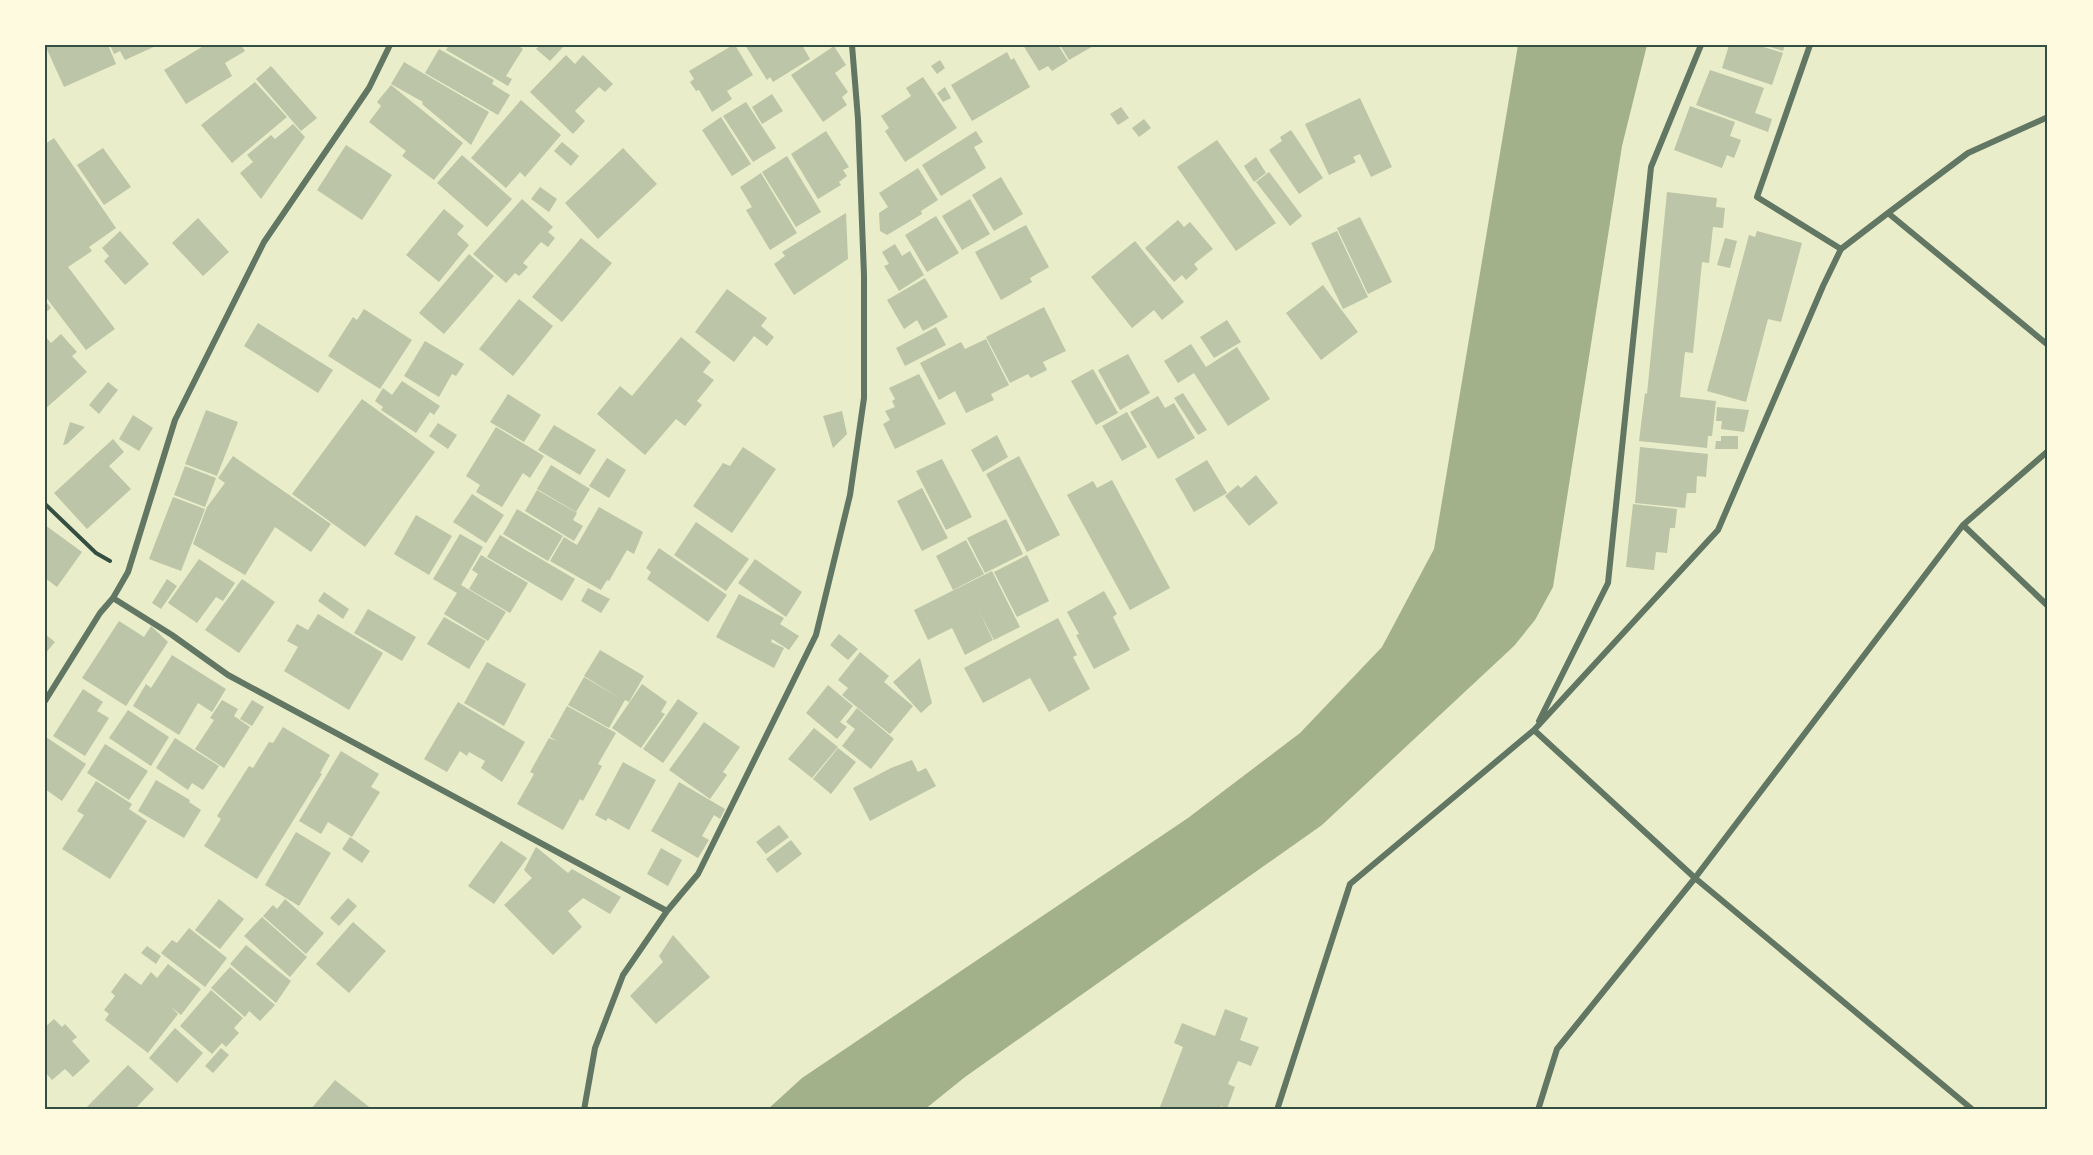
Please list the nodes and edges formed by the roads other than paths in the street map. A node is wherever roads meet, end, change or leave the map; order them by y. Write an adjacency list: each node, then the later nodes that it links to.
1 (390, 45): 11 (street)
2 (852, 45): 16 (street)
3 (1701, 45): 14 (street)
4 (1810, 45): 7 (street)
5 (2048, 117): 6 (street)
6 (1888, 213): 7 (street); 8 (street)
7 (1841, 249): 14 (street)
8 (2048, 345)
9 (2048, 451): 10 (street)
10 (1963, 525): 12 (street); 15 (street)
11 (113, 598): 13 (street); 16 (street)
12 (2048, 606)
13 (45, 701)
14 (1534, 730): 15 (street); 18 (street)
15 (1695, 878): 19 (street); 20 (street)
16 (667, 911): 17 (street)
17 (584, 1110)
18 (1277, 1110)
19 (1538, 1110)
20 (1973, 1110)

